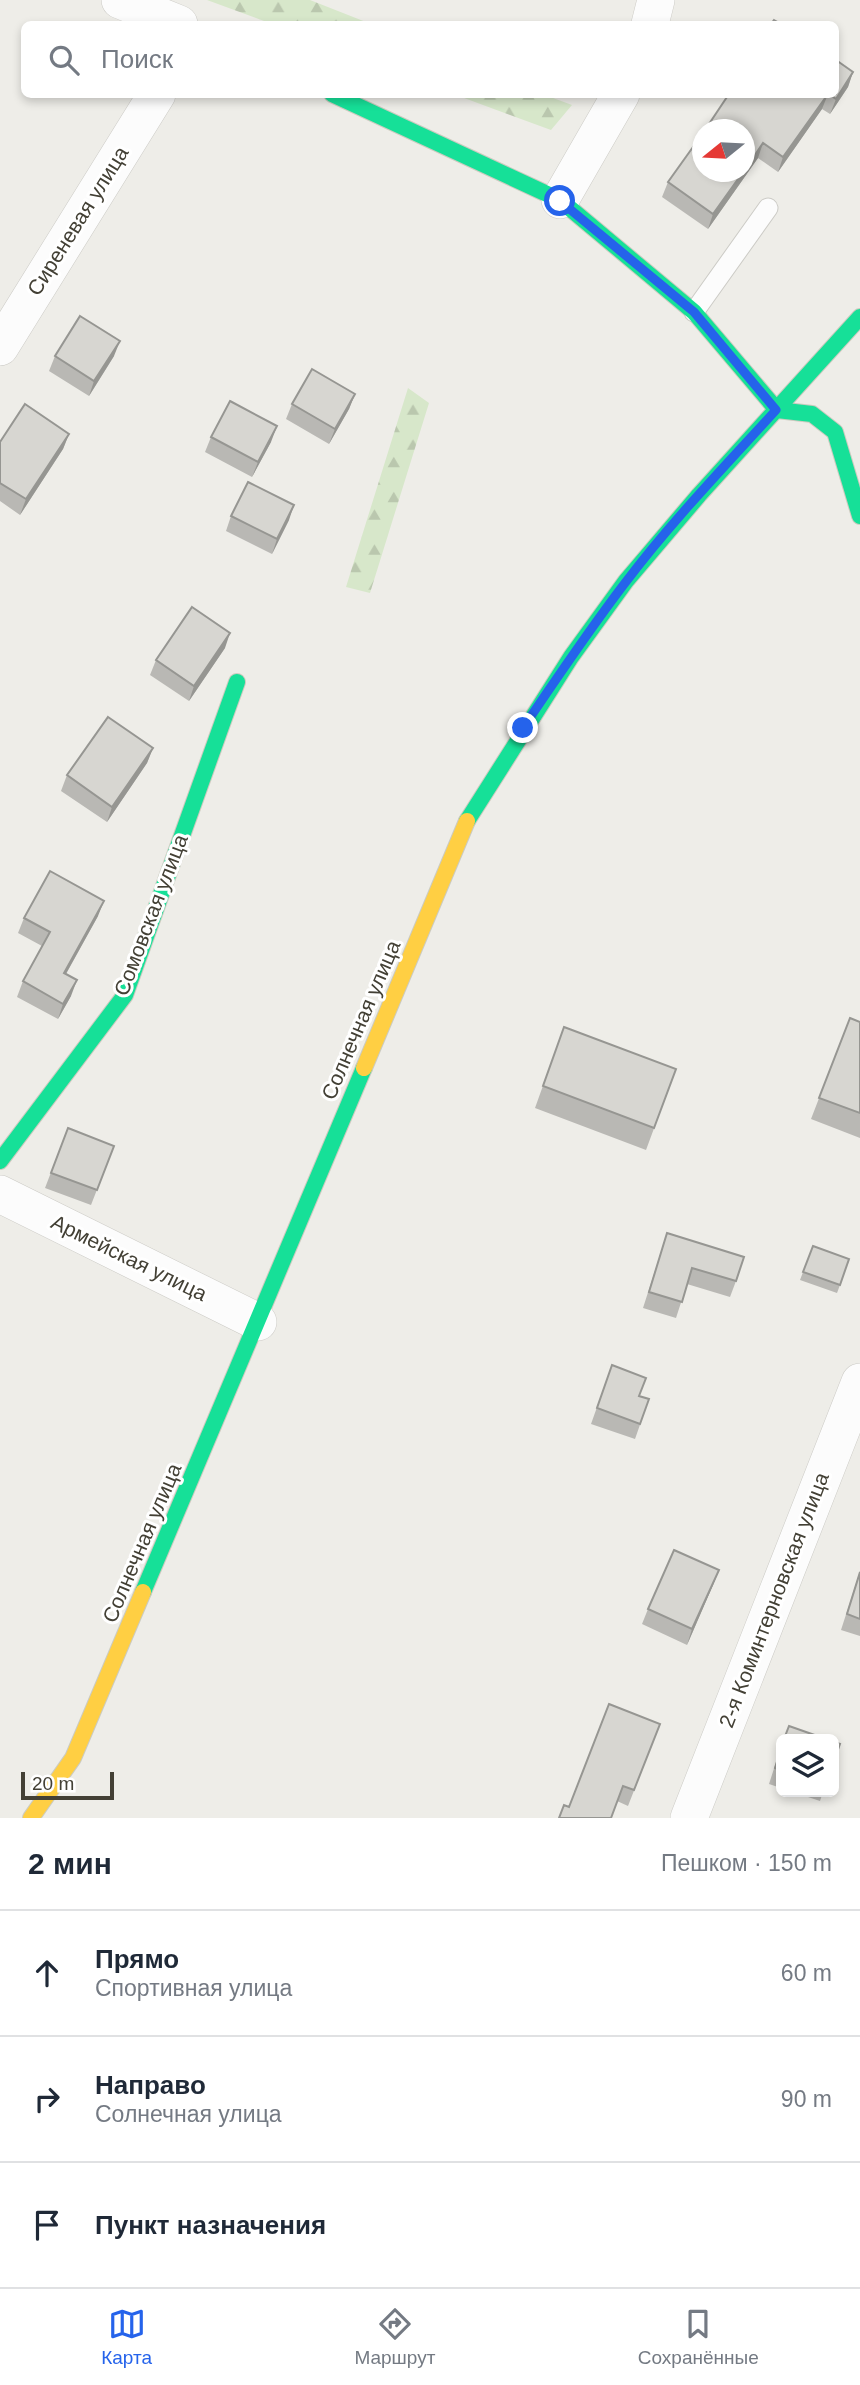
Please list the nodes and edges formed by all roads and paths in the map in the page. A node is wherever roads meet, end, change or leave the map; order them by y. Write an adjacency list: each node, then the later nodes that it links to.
1 (120, 0): 3 (street)
2 (656, 0): 4 (street)
3 (172, 21)
4 (651, 21)
5 (155, 98): 12 (street, Сиреневая улица)
6 (341, 98): 8 (street)
7 (619, 98): 8 (street)
8 (560, 201): 10 (street)
9 (768, 208): 10 (lane)
10 (694, 312): 13 (street)
11 (860, 317): 13 (street, Солнечная улица)
12 (0, 347)
13 (776, 410): 14 (street); 19 (street, Солнечная улица)
14 (848, 436): 15 (street)
15 (860, 516)
16 (237, 681): 17 (street, Сомовская улица)
17 (0, 1161)
18 (0, 1194): 19 (street, Армейская улица)
19 (258, 1322): 21 (street, Солнечная улица)
20 (860, 1382): 22 (street, 2-я Коминтерновская улица)
21 (31, 1818)
22 (689, 1818)

